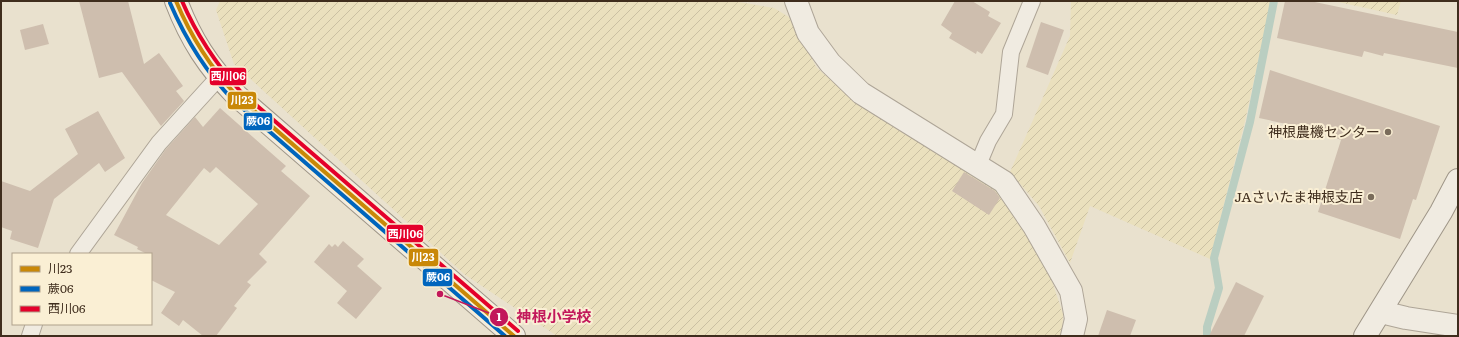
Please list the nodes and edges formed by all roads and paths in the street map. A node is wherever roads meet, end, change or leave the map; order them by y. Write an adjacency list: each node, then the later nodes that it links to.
1 (176, 1): 4 (street)
2 (796, 1): 5 (street)
3 (1032, 1): 5 (lane)
4 (219, 77): 7 (lane); 12 (street)
5 (978, 165): 13 (street)
6 (1458, 180): 8 (street)
7 (79, 253)
8 (1381, 312): 10 (street); 14 (street)
9 (34, 325): 11 (lane)
10 (1458, 326)
11 (30, 336)
12 (514, 336)
13 (1072, 336)
14 (1365, 336)

